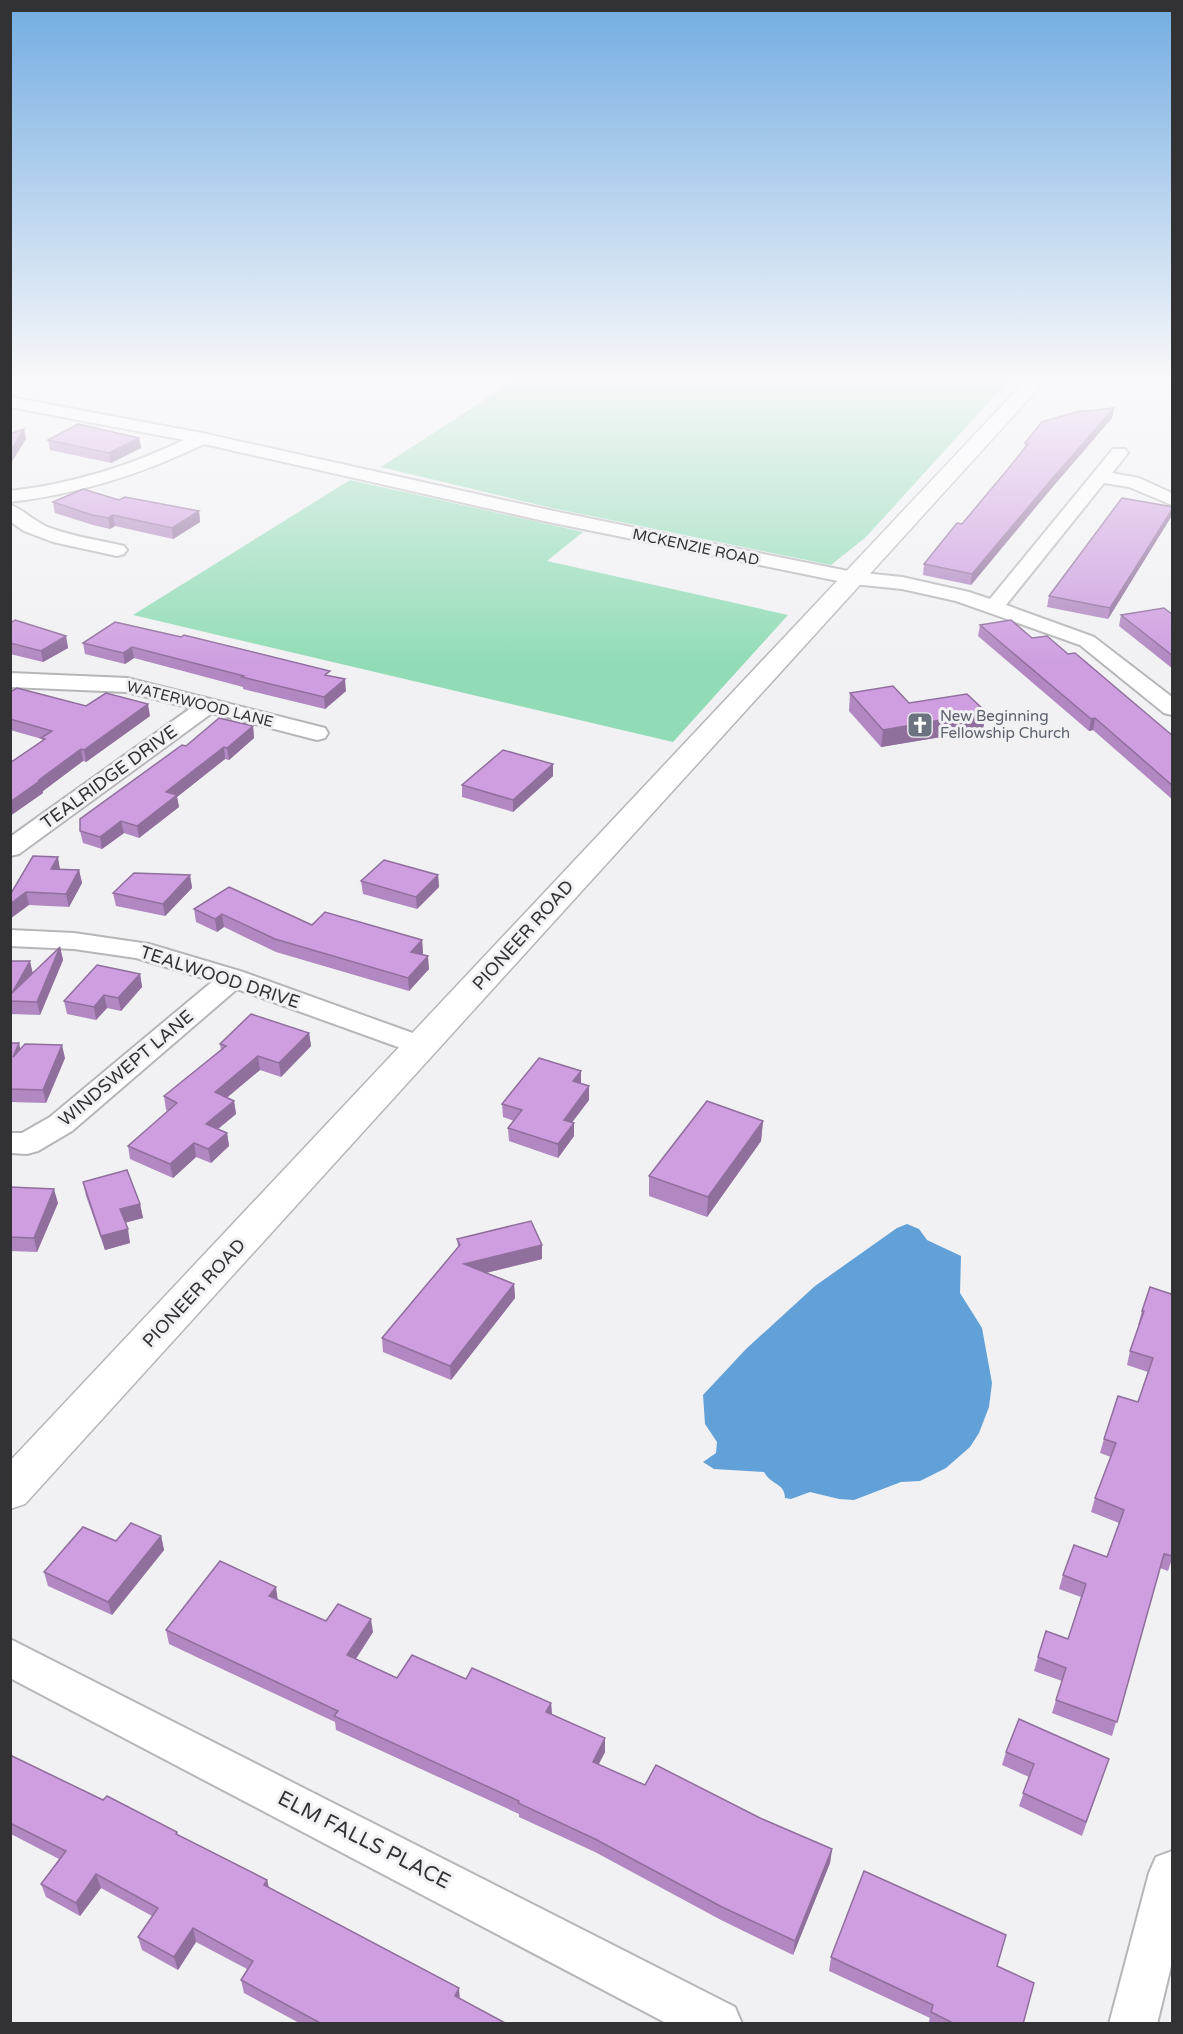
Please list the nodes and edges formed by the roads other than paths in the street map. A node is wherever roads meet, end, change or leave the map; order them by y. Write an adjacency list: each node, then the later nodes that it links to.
1 (115, 475): 6 (street)
2 (366, 475): 11 (street, MCKENZIE ROAD)
3 (948, 475): 11 (main road, PIONEER ROAD)
4 (45, 476): 6 (street)
5 (1100, 477): 8 (street); 12 (street)
6 (59, 489): 7 (street)
7 (10, 497)
8 (1173, 500)
9 (10, 510): 10 (street)
10 (117, 550)
11 (853, 578): 12 (street, MCKENZIE ROAD); 20 (main road, PIONEER ROAD)
12 (994, 608): 15 (street, MCKENZIE ROAD)
13 (10, 680): 14 (street, WATERWOOD LANE)
14 (209, 705): 16 (street, WATERWOOD LANE); 17 (street, TEALRIDGE DRIVE)
15 (1173, 708)
16 (317, 733)
17 (10, 849)
18 (10, 938): 19 (street, TEALWOOD DRIVE)
19 (233, 978): 20 (street, TEALWOOD DRIVE); 21 (street, WINDSWEPT LANE)
20 (422, 1046): 22 (main road, PIONEER ROAD)
21 (10, 1143)
22 (10, 1491)
23 (10, 1657): 25 (street, ELM FALLS PLACE)
24 (1173, 1873): 26 (street)
25 (718, 2024)
26 (1133, 2024)

